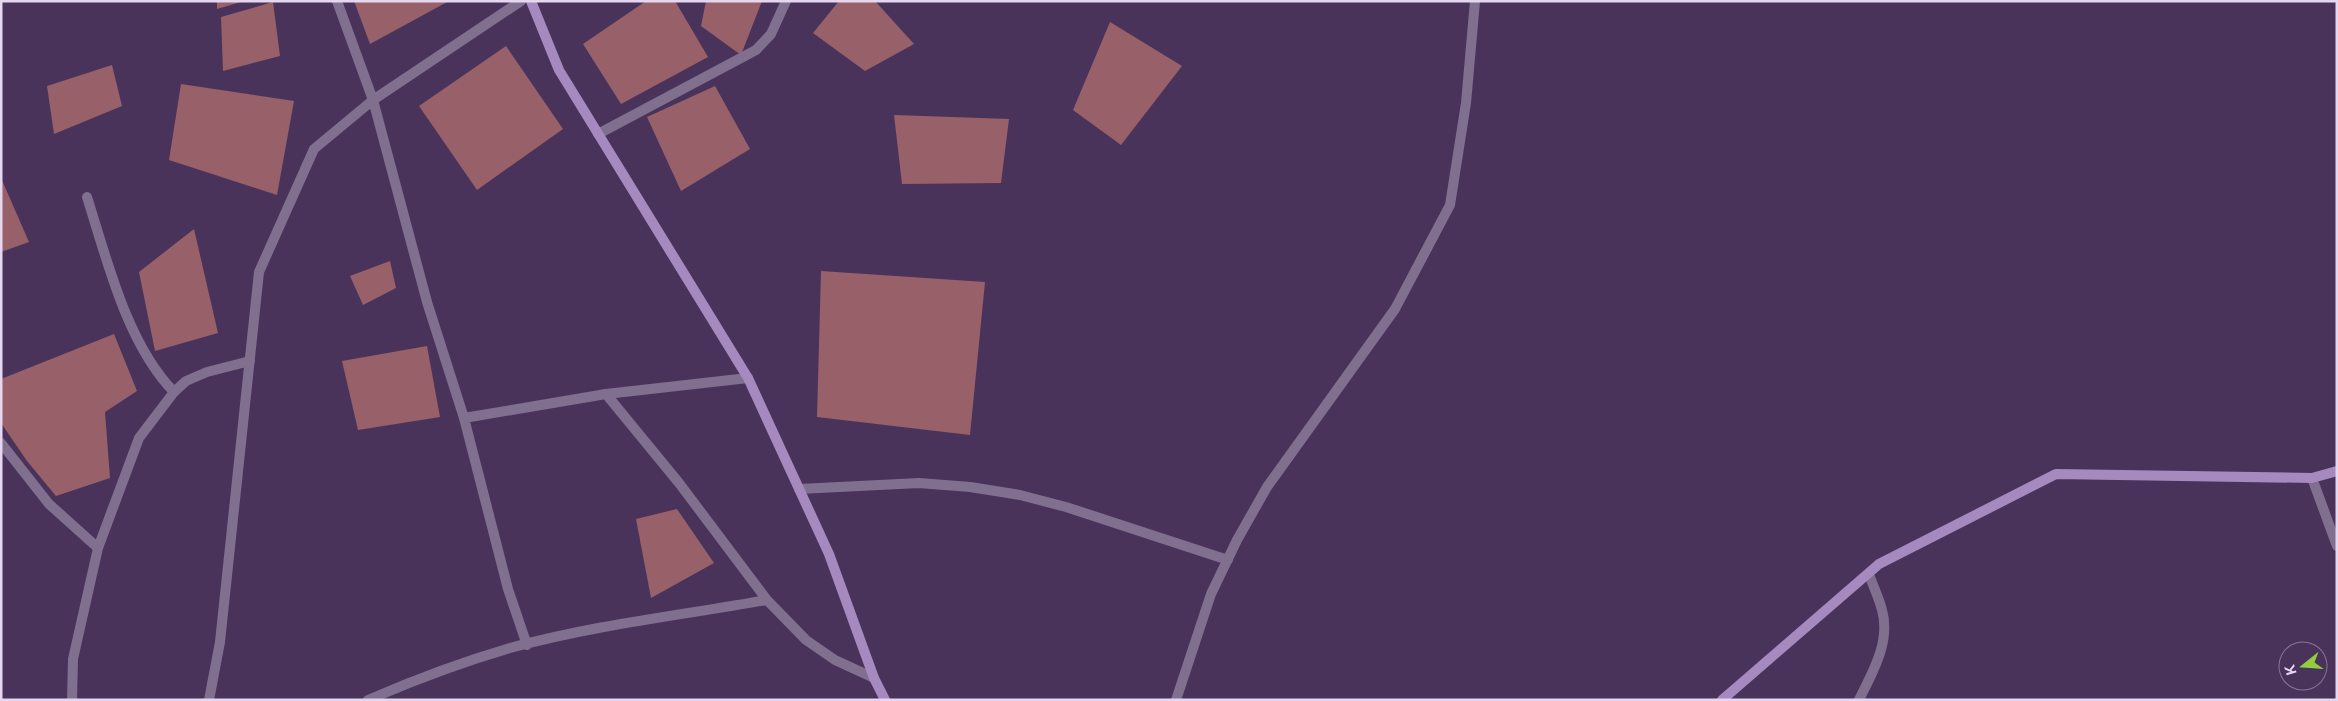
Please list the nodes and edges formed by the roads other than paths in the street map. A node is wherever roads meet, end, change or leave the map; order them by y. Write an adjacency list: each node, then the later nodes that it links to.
1 (336, 1): 6 (street)
2 (522, 1): 6 (street)
3 (531, 1): 7 (street)
4 (786, 1): 7 (street)
5 (1474, 1): 20 (street)
6 (373, 100): 9 (street); 13 (street)
7 (598, 134): 10 (street)
8 (87, 197): 11 (street)
9 (250, 361): 11 (street); 26 (street)
10 (748, 378): 12 (street); 17 (street)
11 (174, 392): 19 (street)
12 (606, 394): 13 (street); 22 (street)
13 (464, 418): 23 (street)
14 (1, 443): 19 (street)
15 (2337, 471): 16 (street)
16 (2312, 478): 18 (street); 21 (street)
17 (799, 489): 20 (street); 24 (street)
18 (2337, 546)
19 (98, 548): 25 (street)
20 (1228, 560): 29 (street)
21 (1869, 574): 30 (street); 31 (street)
22 (767, 600): 23 (street); 24 (street)
23 (527, 645): 27 (street)
24 (874, 678): 28 (street)
25 (72, 700)
26 (209, 700)
27 (368, 700)
28 (885, 700)
29 (1176, 700)
30 (1722, 700)
31 (1859, 700)

